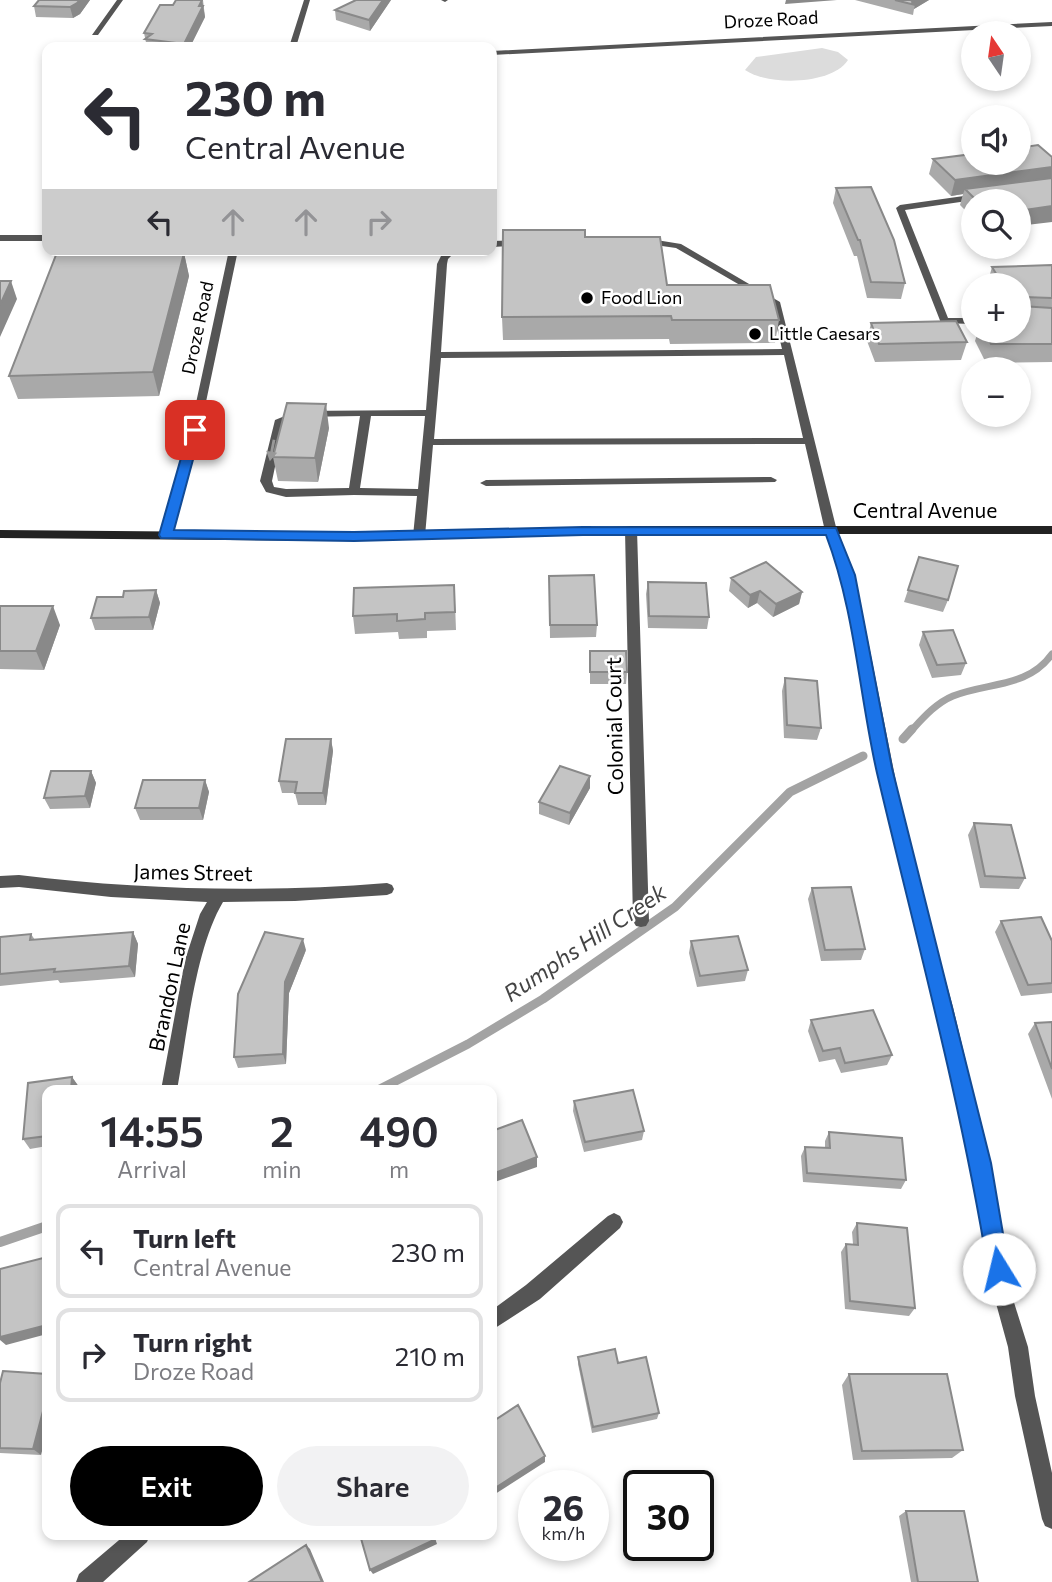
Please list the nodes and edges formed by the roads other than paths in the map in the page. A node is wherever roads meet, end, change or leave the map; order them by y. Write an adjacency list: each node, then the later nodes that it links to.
1 (120, 0): 4 (street)
2 (307, 0): 5 (street)
3 (1052, 24): 6 (street, Droze Road)
4 (95, 33)
5 (294, 42)
6 (497, 53)
7 (961, 200): 15 (street)
8 (0, 238): 9 (street)
9 (42, 238)
10 (629, 242): 16 (street)
11 (533, 243): 12 (street)
12 (497, 244)
13 (231, 256): 30 (street, Droze Road)
14 (446, 256): 17 (street)
15 (961, 321)
16 (788, 352): 17 (street); 20 (street)
17 (436, 355): 18 (street)
18 (430, 412): 19 (street); 21 (street)
19 (366, 413): 24 (street); 24 (street, one-way to 24)
20 (810, 441): 21 (street); 28 (street)
21 (428, 442): 25 (street)
22 (771, 480): 23 (street)
23 (486, 483)
24 (354, 491): 25 (street)
25 (422, 493): 31 (street)
26 (631, 530): 28 (street, Central Avenue); 31 (street, Central Avenue); 35 (street, Colonial Court)
27 (1052, 530): 28 (street, Central Avenue)
28 (831, 531): 39 (street)
29 (0, 534): 30 (street, Central Avenue)
30 (166, 535): 31 (street, Central Avenue)
31 (419, 536)
32 (0, 882): 34 (street, James Street)
33 (387, 889): 34 (street, James Street)
34 (219, 896): 36 (street, Brandon Lane)
35 (641, 921)
36 (170, 1085)
37 (614, 1222): 38 (street)
38 (497, 1317)
39 (1052, 1519)
40 (134, 1540): 41 (street)
41 (87, 1582)

